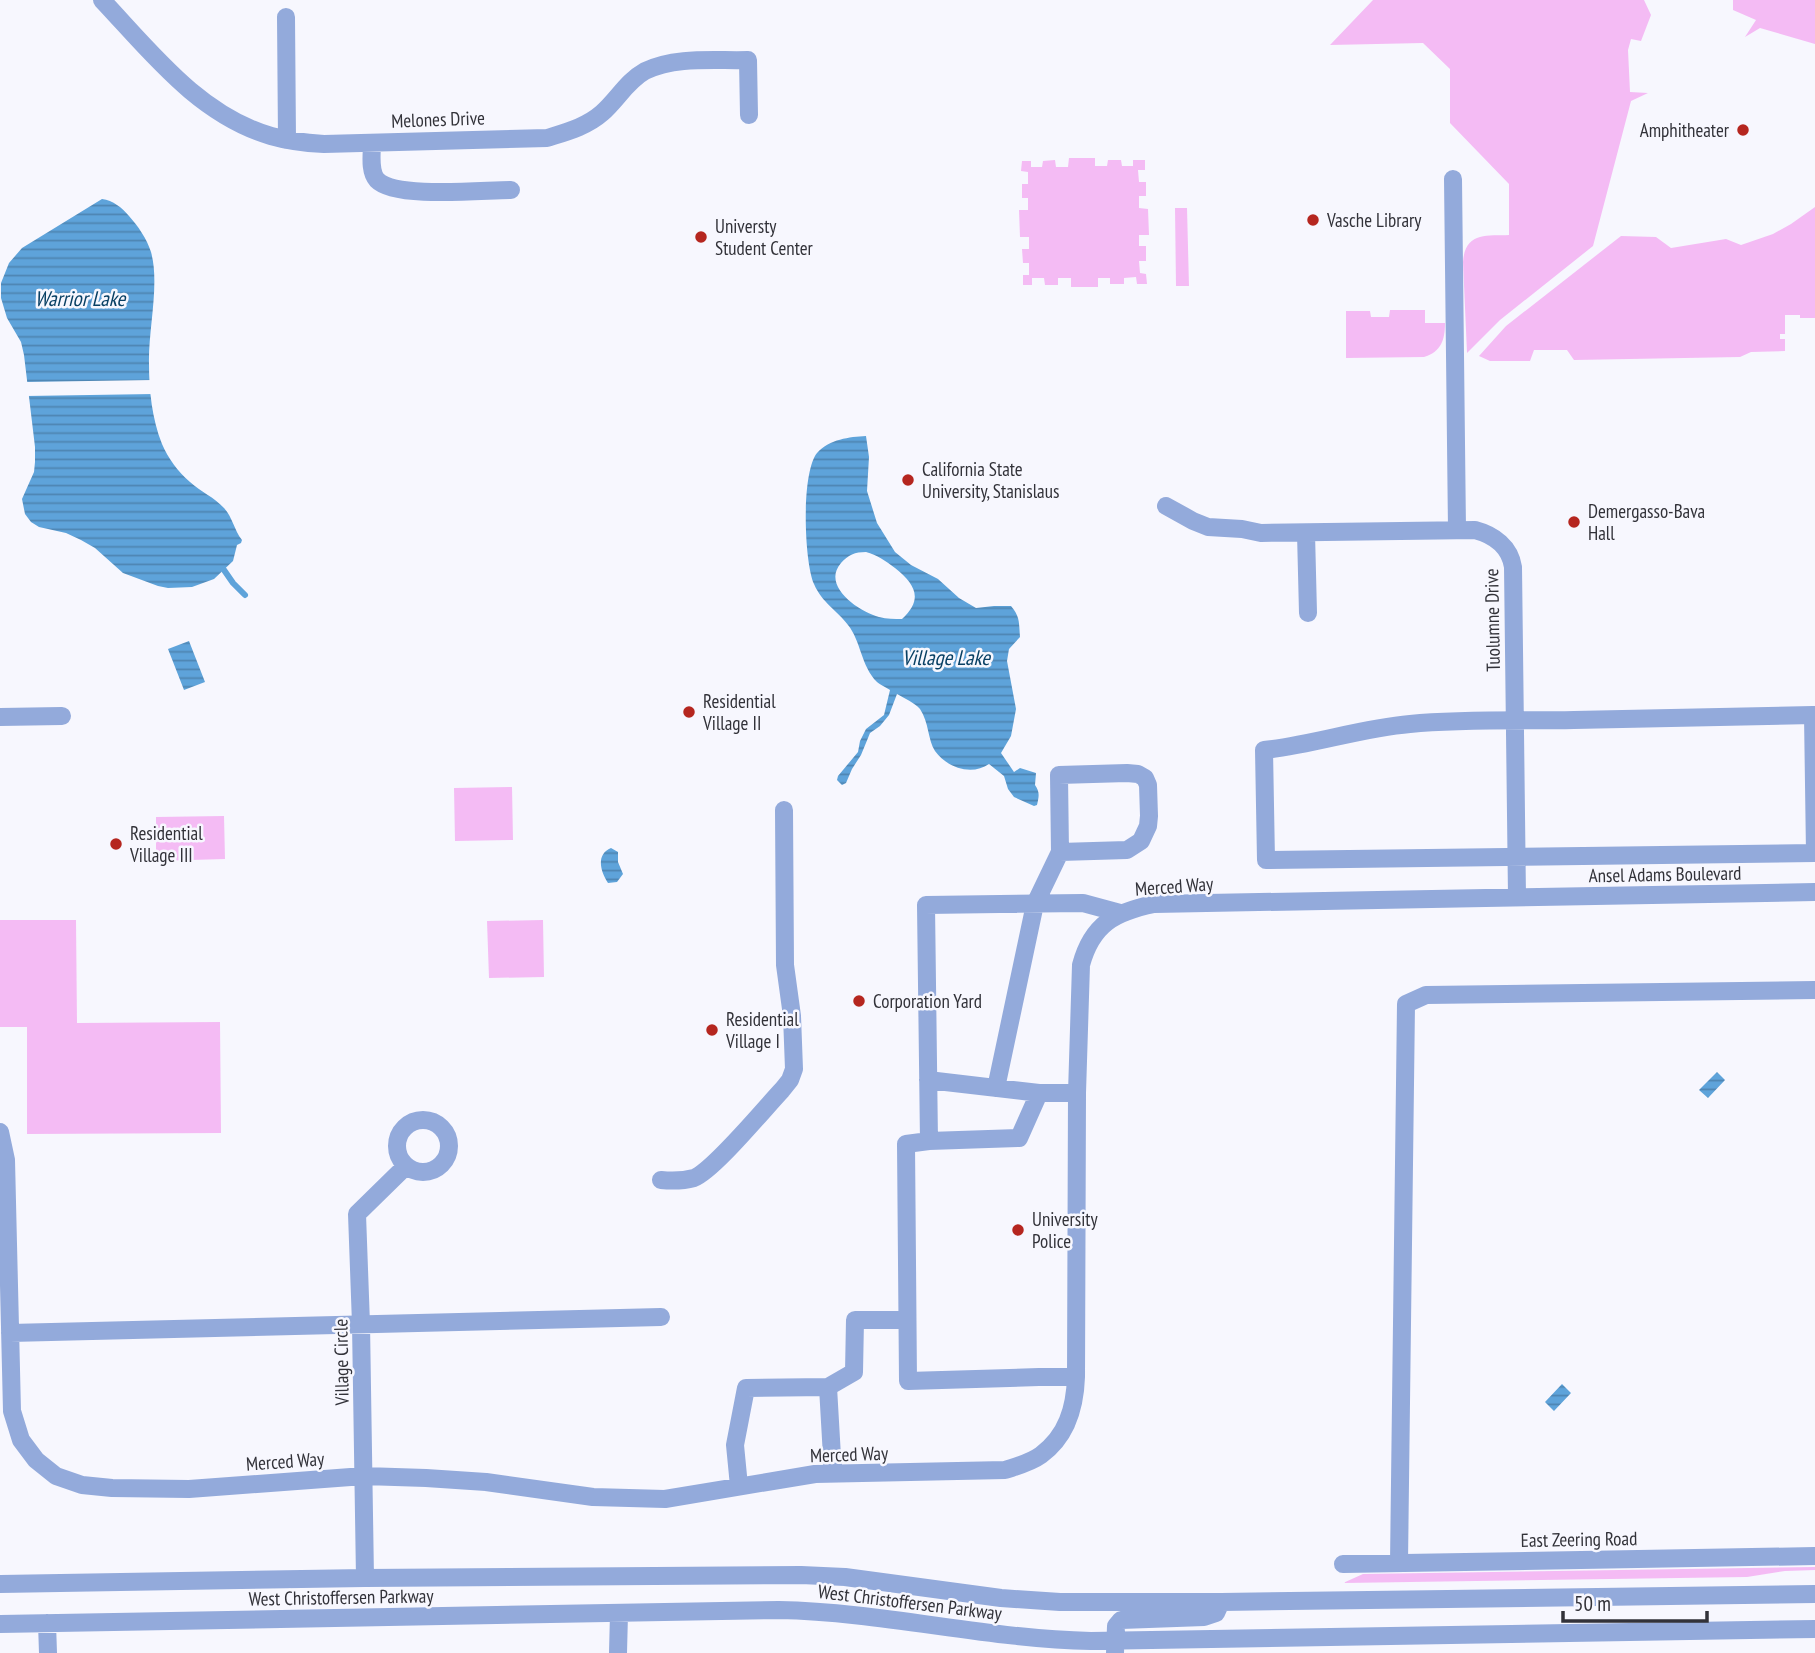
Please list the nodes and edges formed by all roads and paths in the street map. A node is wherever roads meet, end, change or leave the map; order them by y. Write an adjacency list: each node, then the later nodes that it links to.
1 (102, 0): 4 (street, Melones Drive)
2 (286, 17): 4 (street)
3 (749, 114): 5 (street, Melones Drive)
4 (286, 140): 5 (street, Melones Drive)
5 (372, 143): 7 (street)
6 (1453, 179): 9 (street)
7 (511, 190)
8 (1166, 506): 10 (street, Tuolumne Drive)
9 (1457, 530): 10 (street, Tuolumne Drive); 15 (street, Tuolumne Drive)
10 (1306, 533): 11 (street)
11 (1308, 613)
12 (1814, 715): 15 (street); 18 (street)
13 (62, 716): 14 (street)
14 (0, 717)
15 (1515, 721): 18 (street, Tuolumne Drive); 18 (street)
16 (784, 810): 31 (street)
17 (1060, 852): 17 (street); 21 (street)
18 (1516, 856): 20 (street, Tuolumne Drive)
19 (1815, 892): 20 (street, Ansel Adams Boulevard)
20 (1517, 897): 22 (street, Merced Way)
21 (1034, 904): 22 (street); 24 (street); 25 (street)
22 (1120, 913): 27 (street, Merced Way)
23 (1815, 990): 44 (street)
24 (928, 1080): 25 (street); 29 (street)
25 (996, 1088): 26 (street)
26 (1039, 1093): 27 (street); 29 (street)
27 (1077, 1093): 37 (street, Merced Way)
28 (0, 1132): 32 (street, Merced Way)
29 (929, 1141): 34 (street)
30 (406, 1166): 35 (street, Village Circle)
31 (661, 1180)
32 (5, 1308): 36 (street, Merced Way)
33 (661, 1317): 35 (street)
34 (907, 1320): 37 (street); 38 (street)
35 (361, 1324): 36 (street); 40 (street, Village Circle)
36 (10, 1333): 40 (street, Merced Way)
37 (1076, 1377): 39 (street, Merced Way)
38 (828, 1387): 39 (street); 41 (street)
39 (833, 1474): 41 (street, Merced Way)
40 (364, 1476): 41 (street, Merced Way); 45 (street, Village Circle)
41 (739, 1486)
42 (1815, 1556): 44 (street, East Zeering Road)
43 (1343, 1563): 44 (street, East Zeering Road)
44 (1399, 1563)
45 (365, 1578): 46 (street, West Christoffersen Parkway); 48 (street, West Christoffersen Parkway)
46 (0, 1584)
47 (1815, 1594): 48 (street, West Christoffersen Parkway)
48 (1222, 1602): 53 (street)
49 (619, 1614): 50 (street, West Christoffersen Parkway); 53 (street, West Christoffersen Parkway); 55 (street)
50 (47, 1623): 51 (street, West Christoffersen Parkway); 54 (street)
51 (0, 1624)
52 (1815, 1629): 53 (street, West Christoffersen Parkway)
53 (1115, 1647)
54 (48, 1653)
55 (618, 1653)

